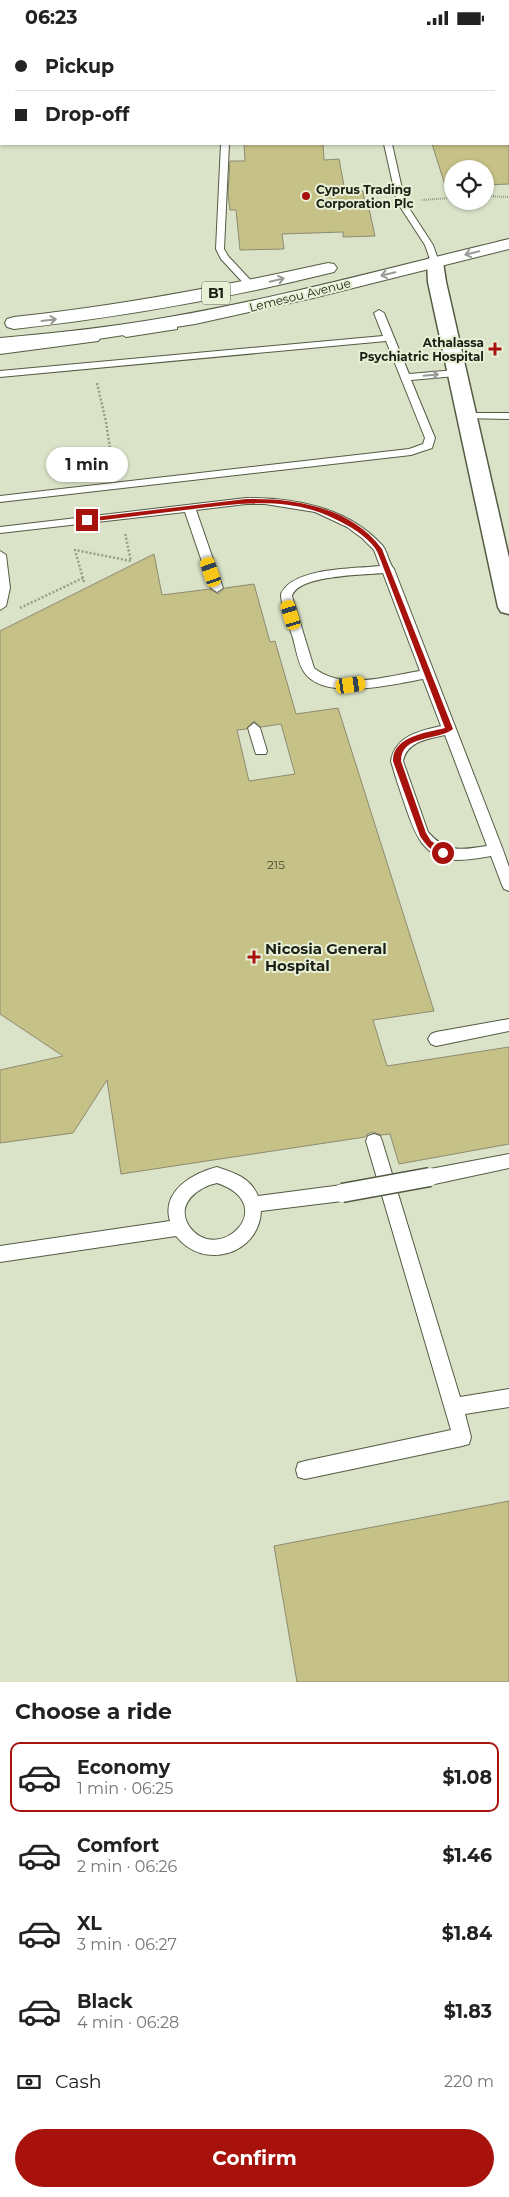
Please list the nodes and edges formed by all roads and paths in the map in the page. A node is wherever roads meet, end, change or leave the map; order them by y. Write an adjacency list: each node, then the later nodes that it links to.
1 (224, 145): 11 (lane)
2 (388, 145): 6 (lane)
3 (494, 196): 4 (path)
4 (509, 197)
5 (444, 199): 6 (path)
6 (401, 202): 8 (lane)
7 (509, 244): 8 (main road, Lemesou Avenue / B1, one-way to 8)
8 (437, 249): 9 (main road, Lemesou Avenue / B1); 12 (main road, Lemesou Avenue / B1, one-way to 12); 18 (street)
9 (410, 250)
10 (345, 265): 11 (main road, Lemesou Avenue / B1, one-way to 10)
11 (251, 286): 14 (main road, Lemesou Avenue / B1, one-way to 11)
12 (318, 290): 16 (main road, Lemesou Avenue / B1); 17 (lane)
13 (379, 313): 15 (lane)
14 (0, 325)
15 (389, 337): 19 (lane); 20 (lane)
16 (0, 344)
17 (0, 351)
18 (456, 373): 20 (lane, one-way to 18); 21 (street)
19 (0, 375)
20 (406, 377): 23 (lane)
21 (466, 416): 22 (lane); 31 (street)
22 (509, 416)
23 (0, 499)
24 (189, 507): 25 (lane); 27 (lane); 29 (lane)
25 (0, 531)
26 (0, 555): 30 (lane)
27 (388, 569): 33 (lane); 33 (lane)
28 (82, 578): 32 (path)
29 (217, 589)
30 (0, 607)
31 (509, 607)
32 (20, 608)
33 (428, 674): 35 (lane)
34 (254, 728): 36 (lane)
35 (450, 729): 37 (lane); 37 (lane)
36 (261, 751)
37 (496, 850): 38 (lane)
38 (509, 885)
39 (509, 1025): 40 (lane)
40 (436, 1039)
41 (374, 1141): 47 (lane)
42 (509, 1161): 43 (lane, bridge)
43 (254, 1204): 44 (lane); 44 (lane)
44 (180, 1227): 45 (lane)
45 (0, 1254)
46 (509, 1398): 47 (lane)
47 (454, 1407): 48 (lane)
48 (305, 1469)

